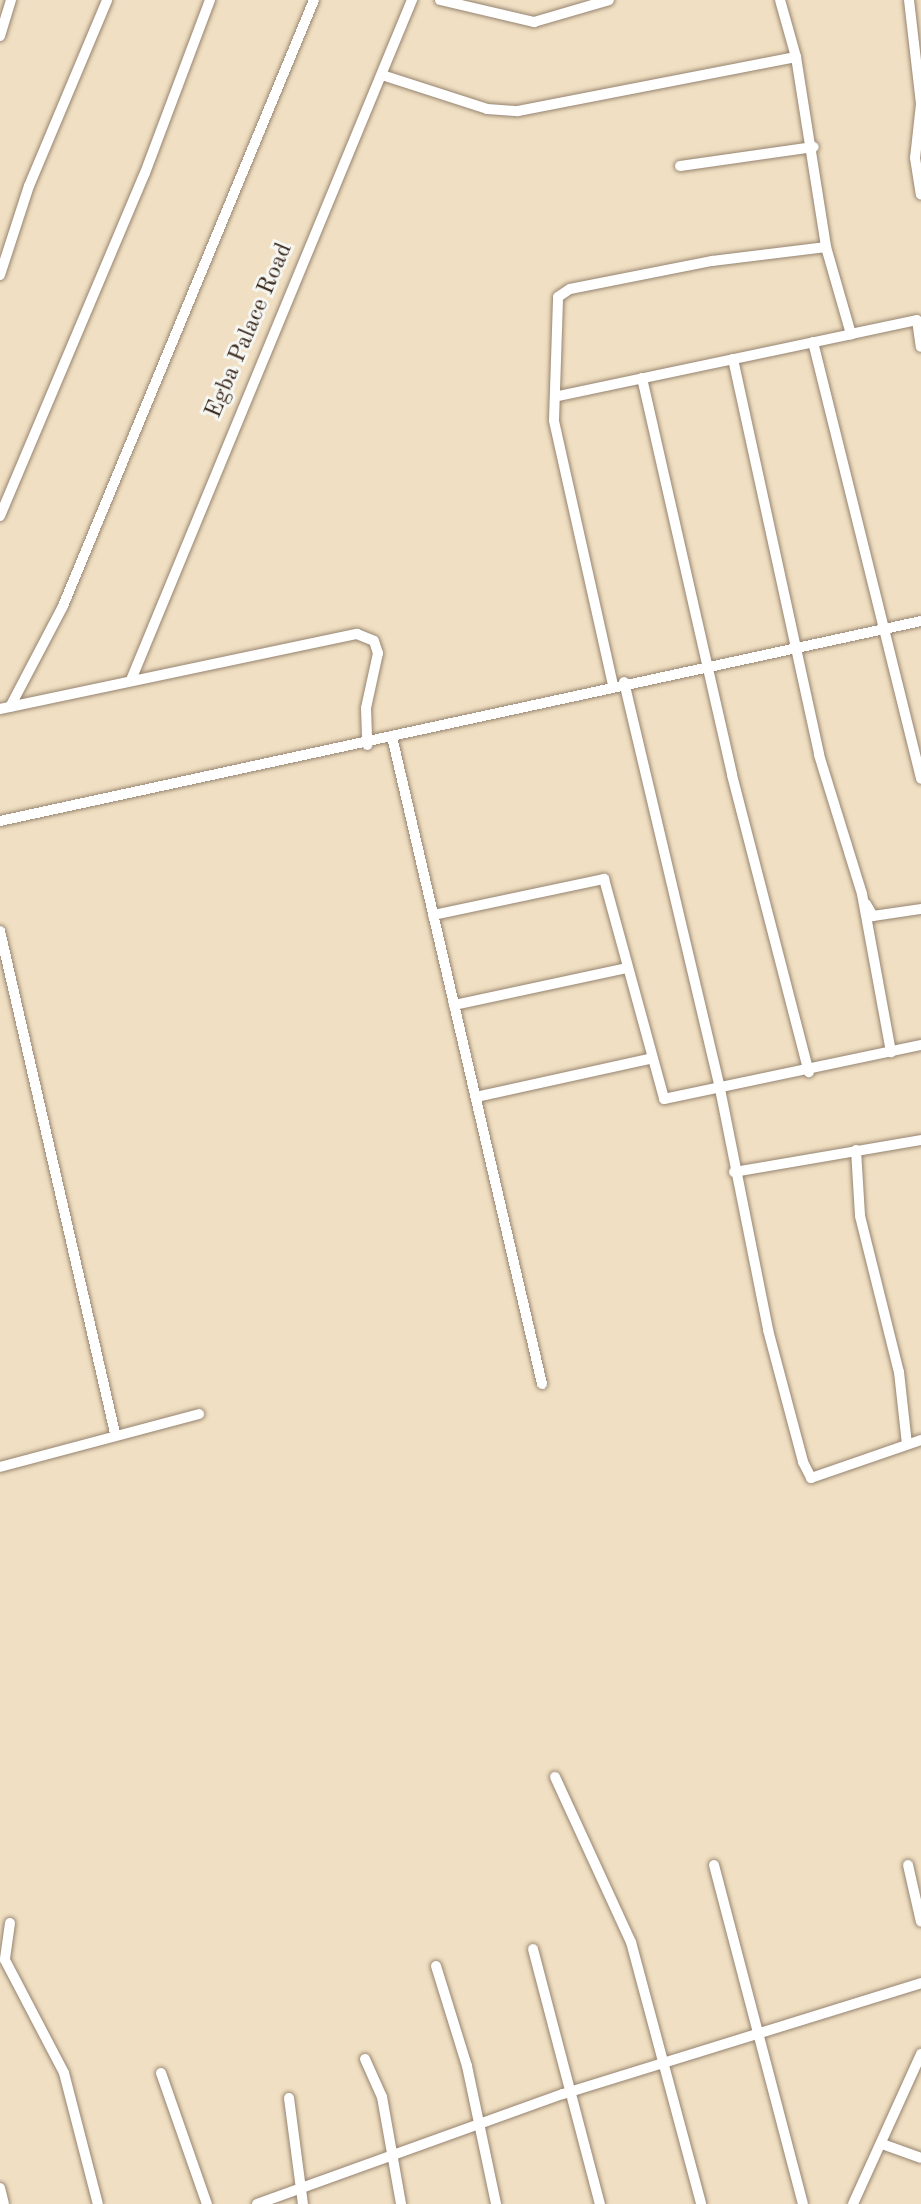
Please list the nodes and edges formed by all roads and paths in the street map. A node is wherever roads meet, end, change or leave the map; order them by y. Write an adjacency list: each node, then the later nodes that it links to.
1 (11, 0): 10 (street)
2 (107, 0): 17 (street)
3 (210, 0): 25 (street)
4 (314, 0): 33 (street)
5 (412, 0): 12 (street, Egba Palace Road)
6 (440, 0): 7 (street)
7 (608, 0)
8 (780, 0): 11 (street)
9 (909, 0): 15 (street)
10 (0, 36)
11 (796, 57): 12 (street); 13 (street)
12 (382, 75): 30 (street, Egba Palace Road)
13 (814, 147): 14 (street); 16 (street)
14 (680, 166)
15 (921, 195)
16 (826, 247): 19 (street); 24 (street)
17 (0, 275)
18 (919, 319): 19 (street); 21 (street)
19 (850, 334): 20 (street)
20 (813, 342): 22 (street); 27 (street)
21 (921, 347)
22 (733, 359): 23 (street); 28 (street)
23 (642, 378): 24 (street); 29 (street)
24 (558, 396): 32 (street)
25 (0, 516)
26 (921, 621): 27 (street)
27 (880, 628): 28 (street); 37 (street)
28 (798, 648): 29 (street); 45 (street)
29 (706, 666): 31 (street); 47 (street)
30 (131, 680): 33 (street); 35 (street)
31 (624, 682): 32 (street); 48 (street)
32 (613, 685): 34 (street)
33 (5, 708)
34 (393, 741): 35 (street); 40 (street)
35 (367, 744): 38 (street)
36 (828, 772): 39 (street)
37 (921, 779)
38 (0, 821)
39 (921, 909)
40 (433, 915): 42 (street); 43 (street)
41 (0, 931): 55 (street)
42 (626, 968): 43 (street); 46 (street)
43 (454, 1005): 49 (street)
44 (921, 1045): 45 (street)
45 (891, 1052): 47 (street)
46 (649, 1059): 48 (street); 49 (street)
47 (809, 1072): 48 (street)
48 (720, 1089): 52 (street)
49 (476, 1097): 53 (street)
50 (921, 1140): 51 (street)
51 (856, 1150): 52 (street); 57 (street)
52 (734, 1172): 57 (street)
53 (542, 1384)
54 (200, 1415): 55 (street)
55 (115, 1433): 58 (street)
56 (921, 1440): 57 (street)
57 (907, 1444)
58 (0, 1467)
59 (555, 1777): 70 (street)
60 (714, 1865): 67 (street)
61 (908, 1865): 62 (street)
62 (921, 1922)
63 (10, 1923): 81 (street)
64 (533, 1949): 72 (street)
65 (436, 1966): 74 (street)
66 (921, 1983): 67 (street)
67 (754, 2034): 70 (street); 89 (street)
68 (920, 2057): 75 (street)
69 (365, 2059): 76 (street)
70 (667, 2065): 72 (street); 88 (street)
71 (160, 2073): 82 (street)
72 (568, 2093): 74 (street); 87 (street)
73 (289, 2098): 79 (street)
74 (478, 2125): 76 (street); 86 (street)
75 (882, 2144): 77 (street); 90 (street)
76 (391, 2157): 79 (street); 85 (street)
77 (921, 2158)
78 (0, 2188): 80 (street)
79 (300, 2189): 83 (street); 84 (street)
80 (4, 2204)
81 (98, 2204)
82 (207, 2204)
83 (257, 2204)
84 (303, 2204)
85 (401, 2204)
86 (496, 2204)
87 (600, 2204)
88 (701, 2204)
89 (803, 2204)
90 (853, 2204)

